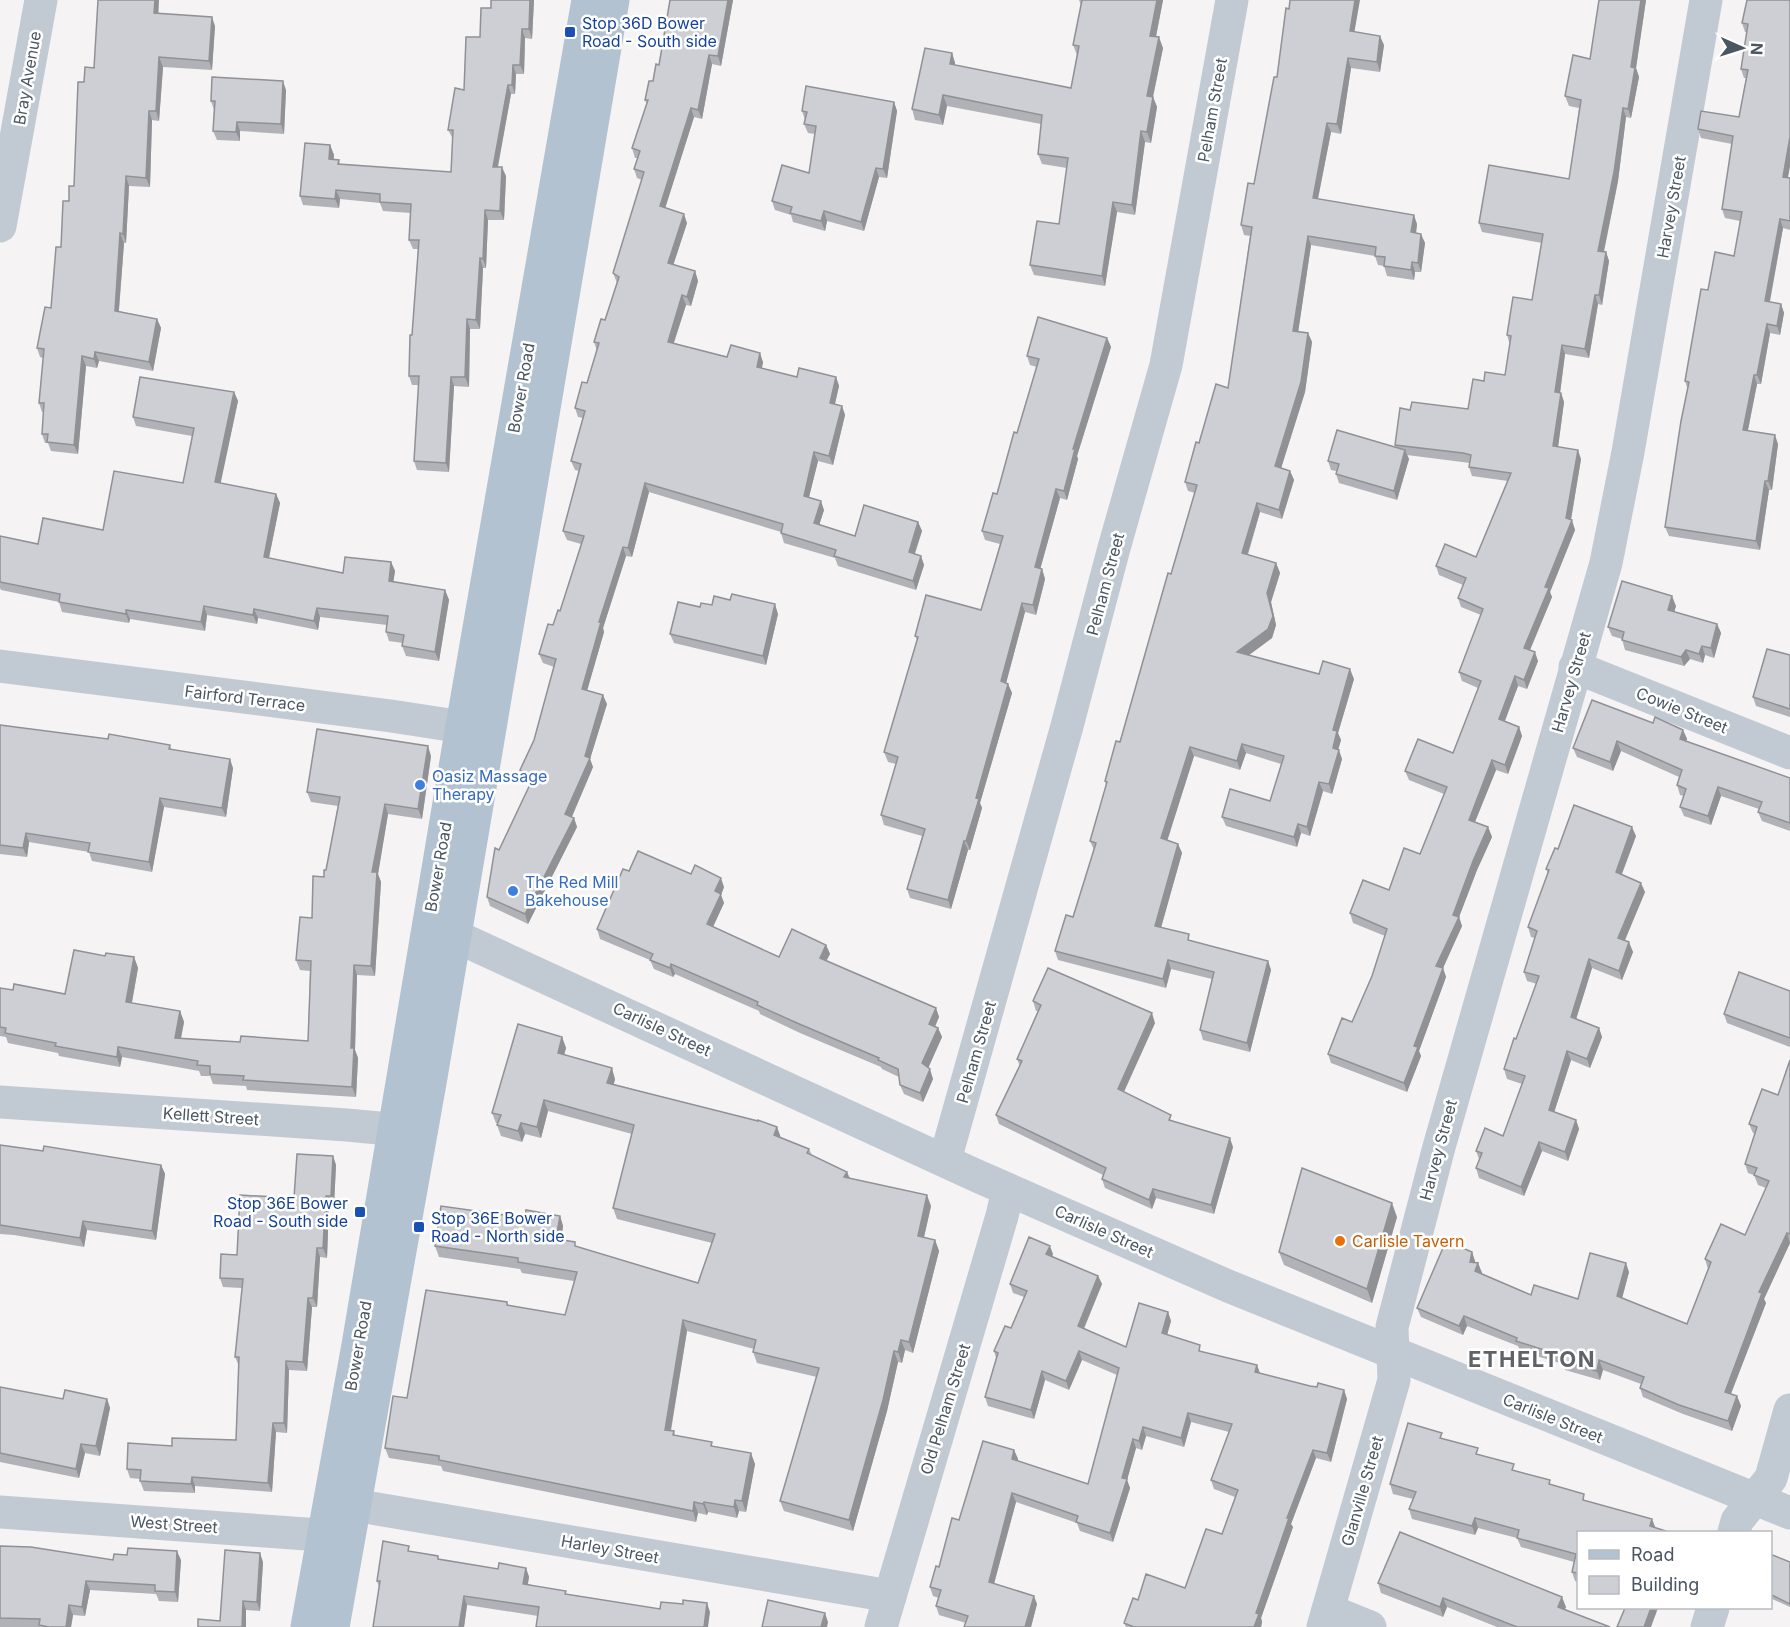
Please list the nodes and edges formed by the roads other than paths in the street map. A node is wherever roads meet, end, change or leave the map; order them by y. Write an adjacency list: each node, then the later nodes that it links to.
1 (41, 0): 6 (street, Bray Avenue)
2 (588, 0): 9 (main road, Bower Road)
3 (613, 0): 9 (main road, Bower Road)
4 (1232, 0): 14 (street, Pelham Street)
5 (1706, 0): 8 (street, Harvey Street)
6 (0, 226)
7 (0, 666): 9 (street, Fairford Terrace)
8 (1575, 667): 10 (street, Cowie Street); 16 (street, Harvey Street)
9 (476, 729): 11 (main road, Bower Road)
10 (1790, 753)
11 (442, 929): 13 (main road, Bower Road); 14 (street, Carlisle Street)
12 (0, 1102): 13 (street, Kellett Street)
13 (408, 1130): 19 (main road, Bower Road)
14 (945, 1160): 15 (street, Carlisle Street)
15 (1008, 1190): 16 (street, Carlisle Street); 25 (street, Old Pelham Street)
16 (1393, 1354): 18 (street, Carlisle Street); 26 (street, Glanville Street)
17 (1790, 1410): 18 (street)
18 (1754, 1498): 21 (street, Carlisle Street); 22 (street)
19 (343, 1503): 23 (main road, Bower Road); 25 (street, Harley Street)
20 (0, 1512): 23 (street, West Street)
21 (1790, 1513)
22 (1734, 1531)
23 (336, 1535): 27 (main road, Bower Road); 28 (main road, Bower Road)
24 (1713, 1609): 30 (street)
25 (885, 1612)
26 (1325, 1618): 29 (street)
27 (307, 1627)
28 (333, 1627)
29 (1370, 1627)
30 (1707, 1627)

